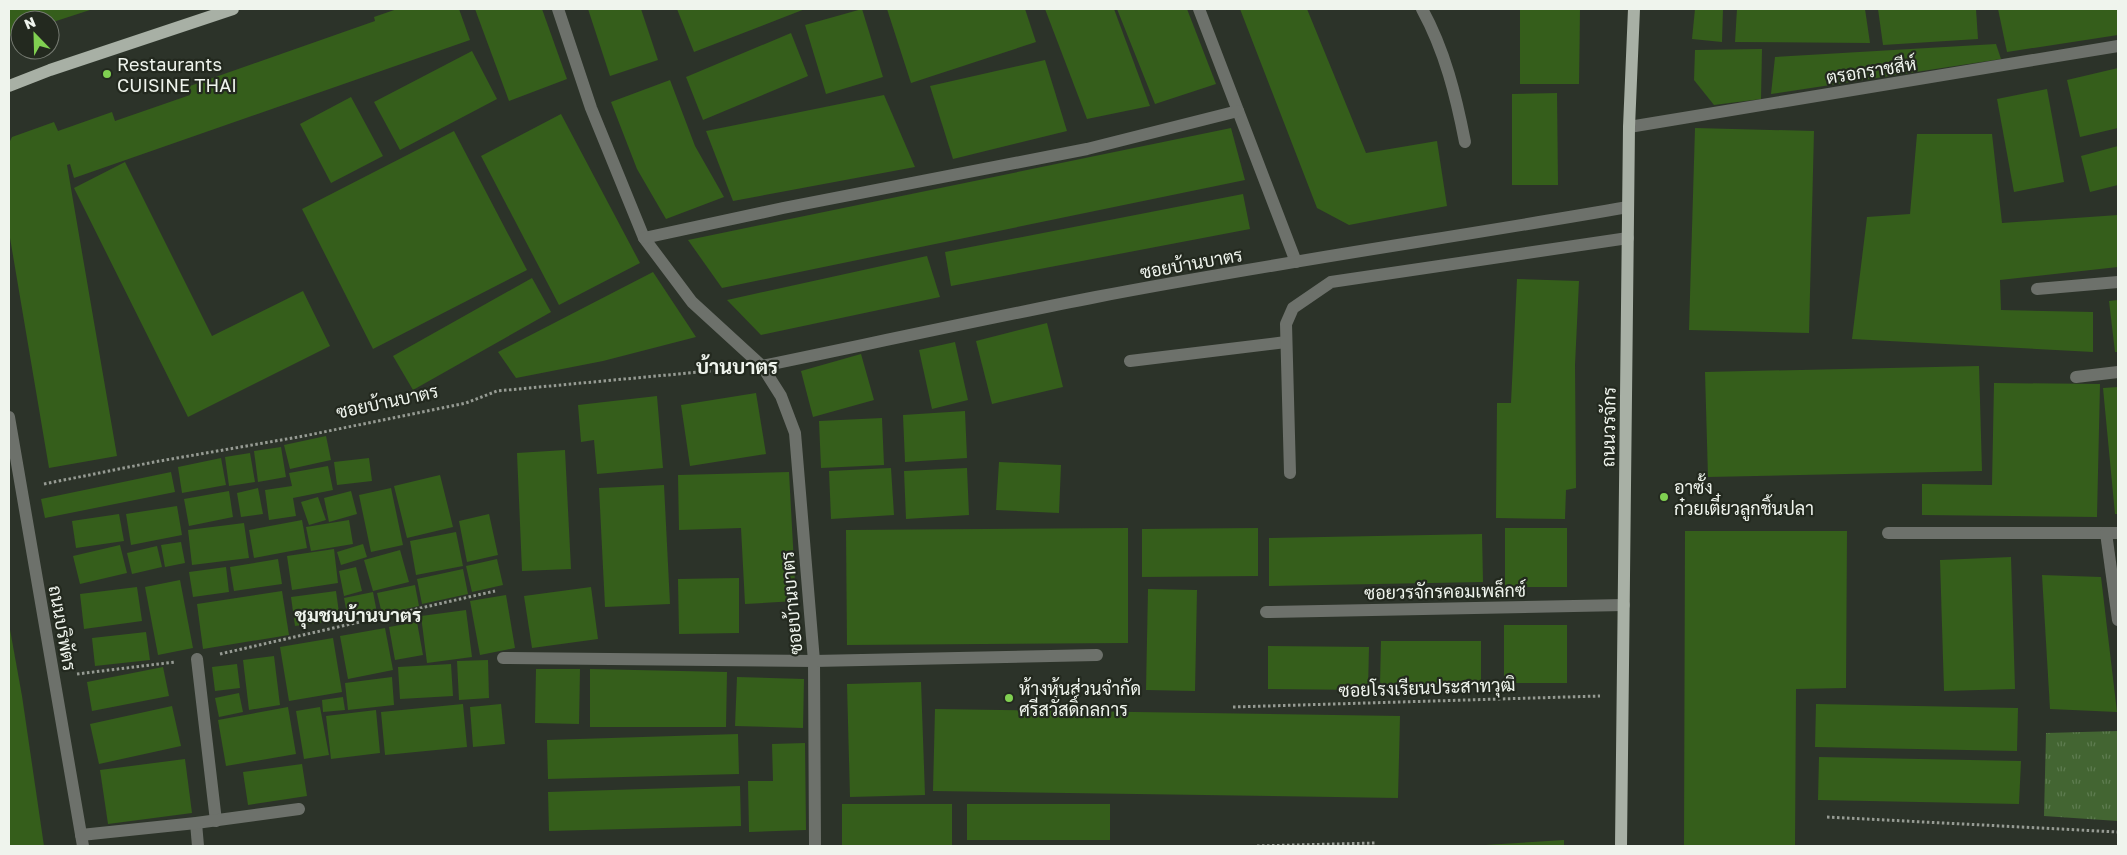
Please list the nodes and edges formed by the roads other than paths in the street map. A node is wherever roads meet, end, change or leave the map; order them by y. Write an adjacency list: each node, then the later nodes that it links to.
1 (233, 9): 7 (main road)
2 (558, 9): 12 (street, ซอยบ้านบาตร)
3 (1200, 9): 8 (street)
4 (1422, 9): 10 (street)
5 (1634, 9): 9 (main road, ถนนวรจักร)
6 (2118, 46): 9 (street, ตรอกราชสีห์)
7 (9, 86)
8 (1238, 111): 12 (street); 14 (street)
9 (1629, 128): 11 (main road, ถนนวรจักร)
10 (1465, 142)
11 (1628, 207): 13 (main road, ถนนวรจักร); 14 (street, ซอยบ้านบาตร)
12 (644, 238): 19 (street, ซอยบ้านบาตร)
13 (1628, 238): 17 (street); 26 (main road, ถนนวรจักร)
14 (1296, 262): 19 (street, ซอยบ้านบาตร)
15 (2118, 282): 16 (street)
16 (2037, 289)
17 (1286, 342): 18 (street); 23 (street)
18 (1130, 361)
19 (762, 366): 32 (street, ซอยบ้านบาตร)
20 (2118, 372): 21 (street)
21 (2076, 377)
22 (9, 417): 36 (street, ถนนบริพัตร)
23 (1290, 473)
24 (1888, 533): 25 (street)
25 (2112, 533): 28 (street)
26 (1624, 605): 27 (street, ซอยวรจักรคอมเพล็กซ์); 39 (main road, ถนนวรจักร)
27 (1266, 612)
28 (2118, 620)
29 (1097, 656): 32 (street)
30 (504, 658): 32 (street)
31 (197, 659): 34 (street)
32 (814, 661): 38 (street, ซอยบ้านบาตร)
33 (299, 809): 34 (street)
34 (216, 821): 35 (street)
35 (196, 823): 36 (street); 37 (street)
36 (82, 840)
37 (198, 846)
38 (815, 846)
39 (1621, 846)

